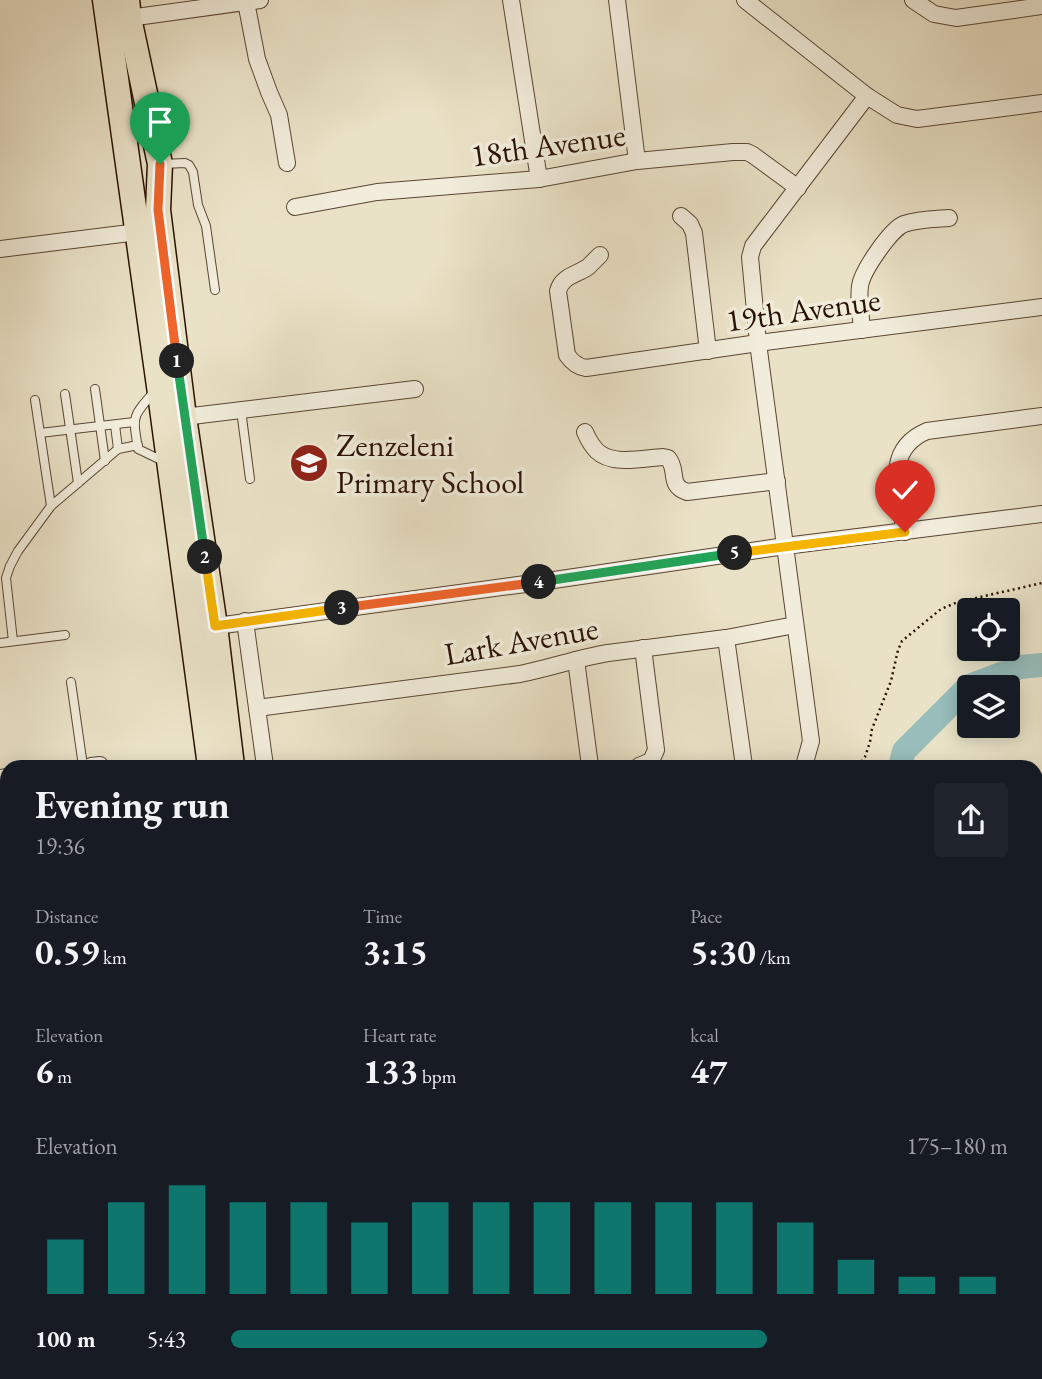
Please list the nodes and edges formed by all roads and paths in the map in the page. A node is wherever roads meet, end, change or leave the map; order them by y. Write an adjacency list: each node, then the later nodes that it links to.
1 (105, 0): 19 (main road)
2 (511, 0): 14 (street)
3 (617, 0): 11 (street)
4 (745, 0): 9 (street)
5 (913, 0): 7 (street)
6 (253, 1): 8 (street); 12 (street)
7 (1042, 6)
8 (128, 9): 13 (main road)
9 (867, 96): 10 (street); 15 (street)
10 (1042, 103)
11 (637, 160): 14 (street, 18th Avenue); 15 (street, 18th Avenue)
12 (287, 163)
13 (160, 164): 22 (lane); 34 (main road)
14 (539, 179): 16 (street, 18th Avenue)
15 (798, 188): 25 (street)
16 (295, 206)
17 (681, 216): 26 (street)
18 (949, 218): 24 (street)
19 (138, 232): 20 (street); 27 (main road)
20 (0, 249)
21 (600, 255): 26 (street, 19th Avenue)
22 (215, 290)
23 (1042, 307): 24 (street, 19th Avenue)
24 (862, 330): 25 (street, 19th Avenue)
25 (758, 343): 26 (street, 19th Avenue); 46 (street)
26 (708, 351)
27 (159, 386): 35 (lane); 44 (main road)
28 (95, 389): 37 (lane)
29 (415, 389): 32 (street)
30 (65, 394): 38 (lane)
31 (35, 400): 40 (lane)
32 (241, 410): 34 (street); 45 (lane)
33 (1042, 416): 50 (street)
34 (184, 417): 55 (main road)
35 (134, 422): 36 (lane); 41 (lane)
36 (115, 425): 37 (lane); 42 (lane)
37 (100, 427): 38 (lane); 43 (lane)
38 (70, 430): 40 (lane); 47 (lane)
39 (585, 432): 46 (street)
40 (40, 433): 48 (lane)
41 (138, 445): 42 (lane); 44 (lane)
42 (118, 449): 43 (lane)
43 (105, 461): 47 (lane)
44 (169, 463): 55 (main road)
45 (250, 480)
46 (777, 481): 51 (street)
47 (78, 483): 48 (lane)
48 (51, 506): 58 (lane)
49 (1042, 514): 50 (street)
50 (905, 532): 51 (street)
51 (785, 546): 53 (street); 54 (street)
52 (1042, 583): 72 (path)
53 (245, 621): 55 (street); 63 (street)
54 (795, 625): 57 (street, Lark Avenue); 71 (street)
55 (203, 628): 65 (main road); 66 (main road)
56 (65, 635): 58 (lane)
57 (726, 638): 60 (street, Lark Avenue); 70 (street)
58 (13, 641): 59 (lane)
59 (0, 643)
60 (643, 648): 61 (street, Lark Avenue); 69 (street)
61 (576, 660): 63 (street, Lark Avenue); 68 (street)
62 (71, 682): 64 (lane)
63 (257, 708): 67 (street)
64 (82, 760)
65 (209, 760)
66 (231, 760)
67 (264, 760)
68 (589, 760)
69 (651, 760)
70 (743, 760)
71 (806, 760)
72 (863, 760)

